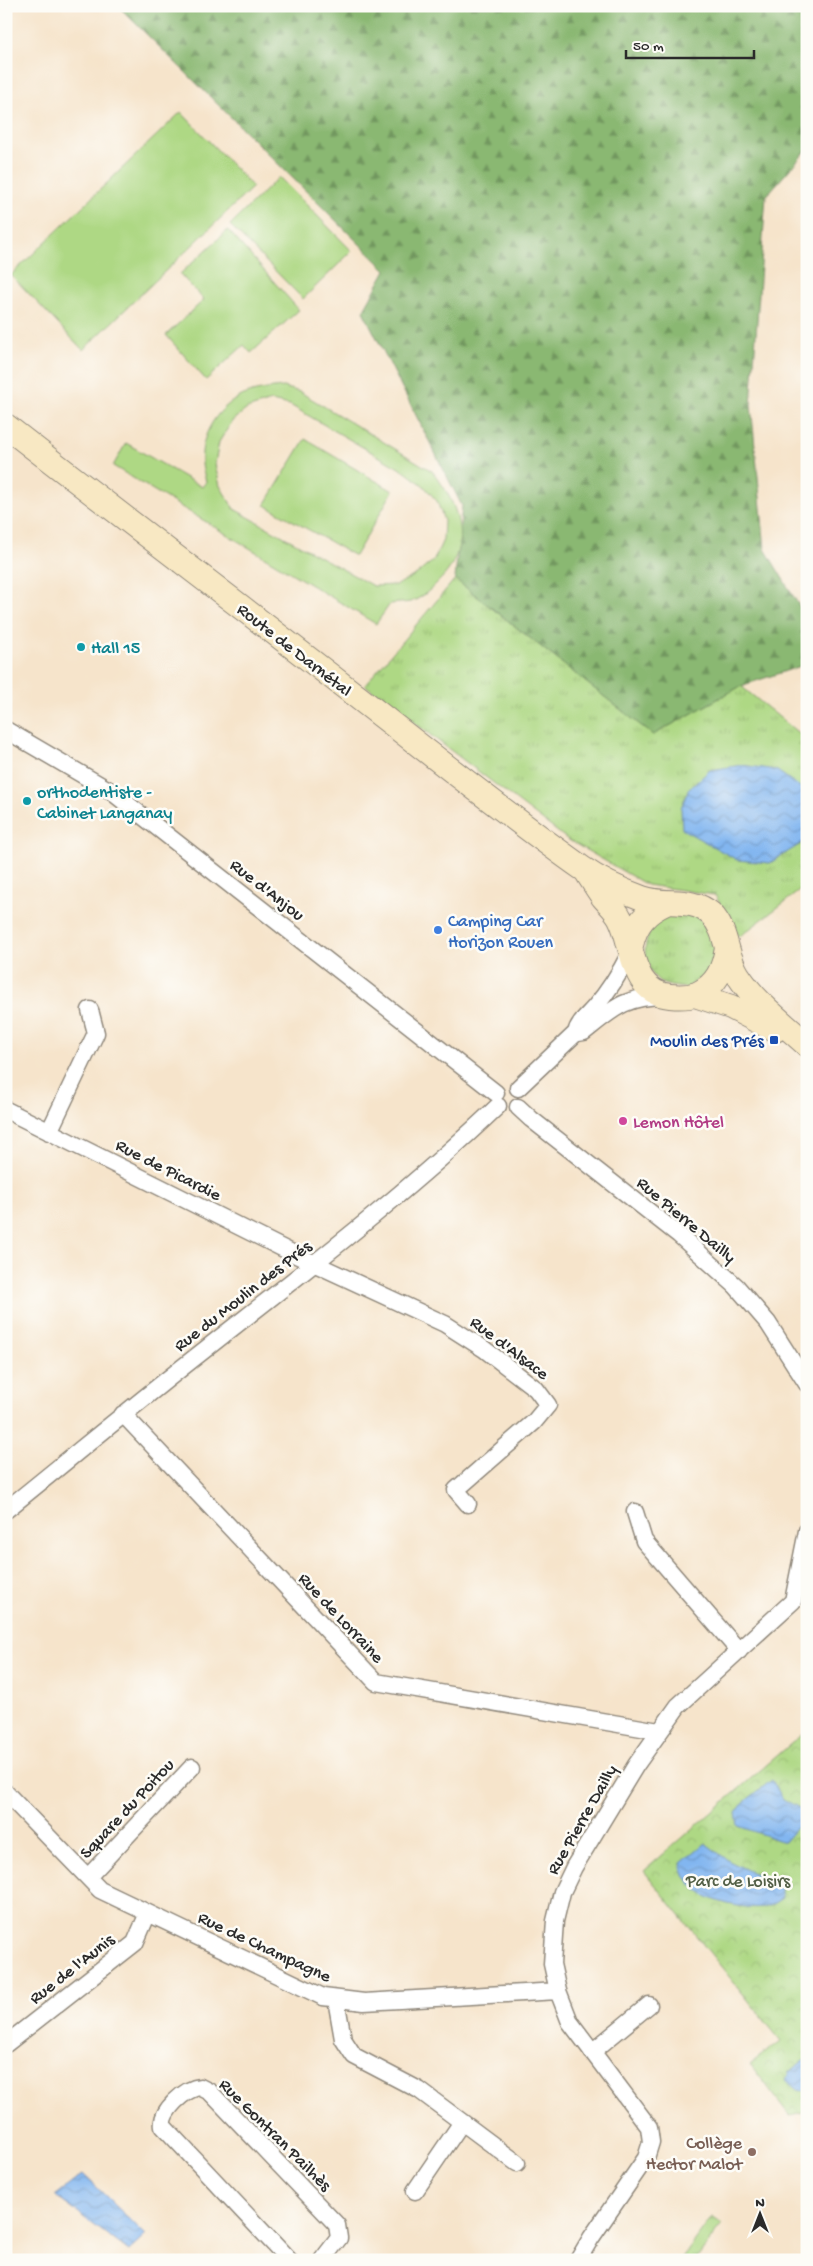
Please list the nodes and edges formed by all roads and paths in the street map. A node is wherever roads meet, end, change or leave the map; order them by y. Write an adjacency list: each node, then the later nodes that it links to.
1 (6, 426): 3 (main road, Route de Darnétal)
2 (6, 730): 13 (street, Rue d'Anjou)
3 (585, 870): 4 (main road); 5 (main road)
4 (666, 903): 5 (main road); 6 (main road)
5 (631, 948): 8 (main road); 10 (street)
6 (727, 948): 7 (main road); 11 (main road)
7 (695, 995): 8 (main road); 11 (main road)
8 (666, 996): 10 (street)
9 (90, 1010): 16 (street)
10 (576, 1033): 12 (street)
11 (807, 1047)
12 (518, 1088): 13 (street); 14 (street)
13 (497, 1099): 14 (street); 17 (street, Rue du Moulin des Prés)
14 (518, 1107): 18 (street, Rue Pierre Dailly)
15 (6, 1110): 16 (street, Rue de Picardie)
16 (48, 1132): 17 (street, Rue de Picardie)
17 (314, 1264): 19 (street, Rue du Moulin des Prés); 20 (street, Rue d'Alsace)
18 (807, 1384)
19 (123, 1414): 21 (street, Rue du Moulin des Prés); 25 (street, Rue de Lorraine)
20 (468, 1504)
21 (6, 1510)
22 (635, 1512): 24 (street)
23 (807, 1531): 24 (street, Rue Pierre Dailly)
24 (740, 1651): 25 (street, Rue Pierre Dailly)
25 (659, 1731): 30 (street, Rue Pierre Dailly)
26 (192, 1767): 28 (street, Square du Poitou)
27 (6, 1793): 28 (street, Rue de Champagne)
28 (88, 1877): 29 (street, Rue de Champagne)
29 (148, 1913): 31 (street, Rue de Champagne); 33 (street, Rue de l'Aunis)
30 (558, 1991): 31 (street, Rue de Champagne); 34 (street, Rue Pierre Dailly)
31 (336, 1999): 35 (street)
32 (649, 2005): 34 (street)
33 (6, 2044)
34 (592, 2052): 40 (street, Rue Pierre Dailly)
35 (462, 2122): 36 (street); 37 (street)
36 (517, 2163)
37 (416, 2191)
38 (289, 2260): 39 (street, Rue Gontran Pailhès)
39 (322, 2260)
40 (578, 2260)

